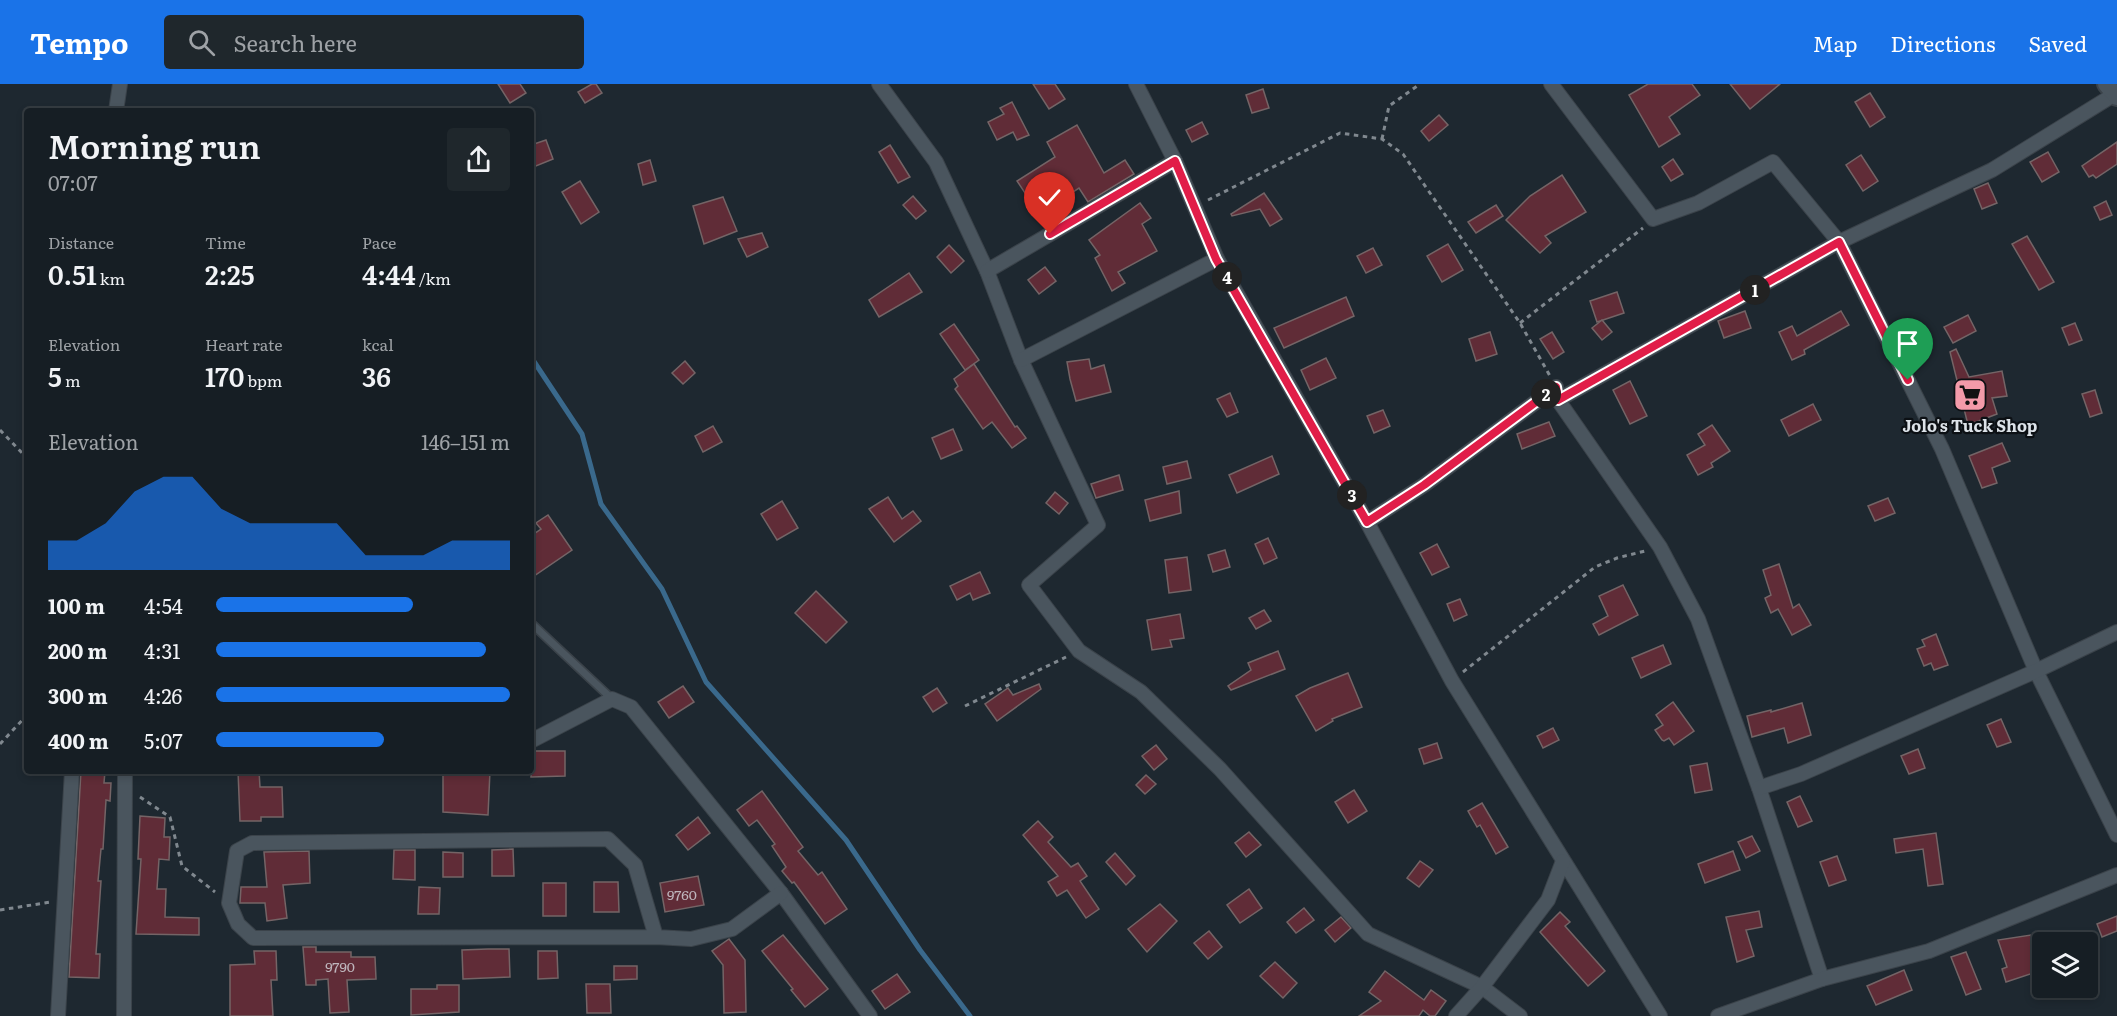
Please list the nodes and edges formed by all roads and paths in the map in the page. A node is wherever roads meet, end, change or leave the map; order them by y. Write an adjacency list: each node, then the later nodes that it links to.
1 (120, 84): 7 (street)
2 (879, 84): 14 (street)
3 (1136, 84): 9 (street)
4 (1420, 84): 8 (path)
5 (1551, 84): 11 (street)
6 (2113, 92): 12 (street)
7 (116, 108)
8 (1382, 139): 10 (path); 15 (path)
9 (1175, 161): 10 (street); 14 (street)
10 (1196, 206): 13 (street)
11 (1653, 219): 12 (street); 15 (path)
12 (1839, 242): 17 (street); 25 (street)
13 (1216, 259): 16 (street); 20 (street)
14 (987, 271): 16 (street)
15 (1520, 323): 17 (path)
16 (1021, 360): 24 (street)
17 (1557, 394): 20 (street); 21 (street)
18 (0, 430): 19 (path)
19 (24, 455)
20 (1367, 522): 26 (street)
21 (1660, 547): 26 (path); 34 (street)
22 (534, 626): 27 (lane)
23 (2117, 632): 25 (street)
24 (1079, 651): 28 (path); 44 (street)
25 (2036, 671): 34 (street); 35 (street)
26 (1452, 681): 36 (street)
27 (612, 699): 30 (street); 38 (street)
28 (965, 706)
29 (24, 718): 31 (path)
30 (534, 739)
31 (0, 744)
32 (72, 774): 39 (street)
33 (125, 775): 40 (path); 46 (street)
34 (1760, 788): 43 (street)
35 (2117, 835)
36 (1563, 861): 44 (street); 50 (street)
37 (2117, 875): 43 (street)
38 (781, 893): 42 (street); 47 (street)
39 (63, 900): 41 (path); 45 (street)
40 (229, 903): 42 (street); 42 (street)
41 (0, 910)
42 (656, 937)
43 (1822, 979): 51 (street)
44 (1482, 987): 48 (street); 49 (street)
45 (58, 1016)
46 (123, 1016)
47 (870, 1016)
48 (1456, 1016)
49 (1521, 1016)
50 (1660, 1016)
51 (1718, 1016)

